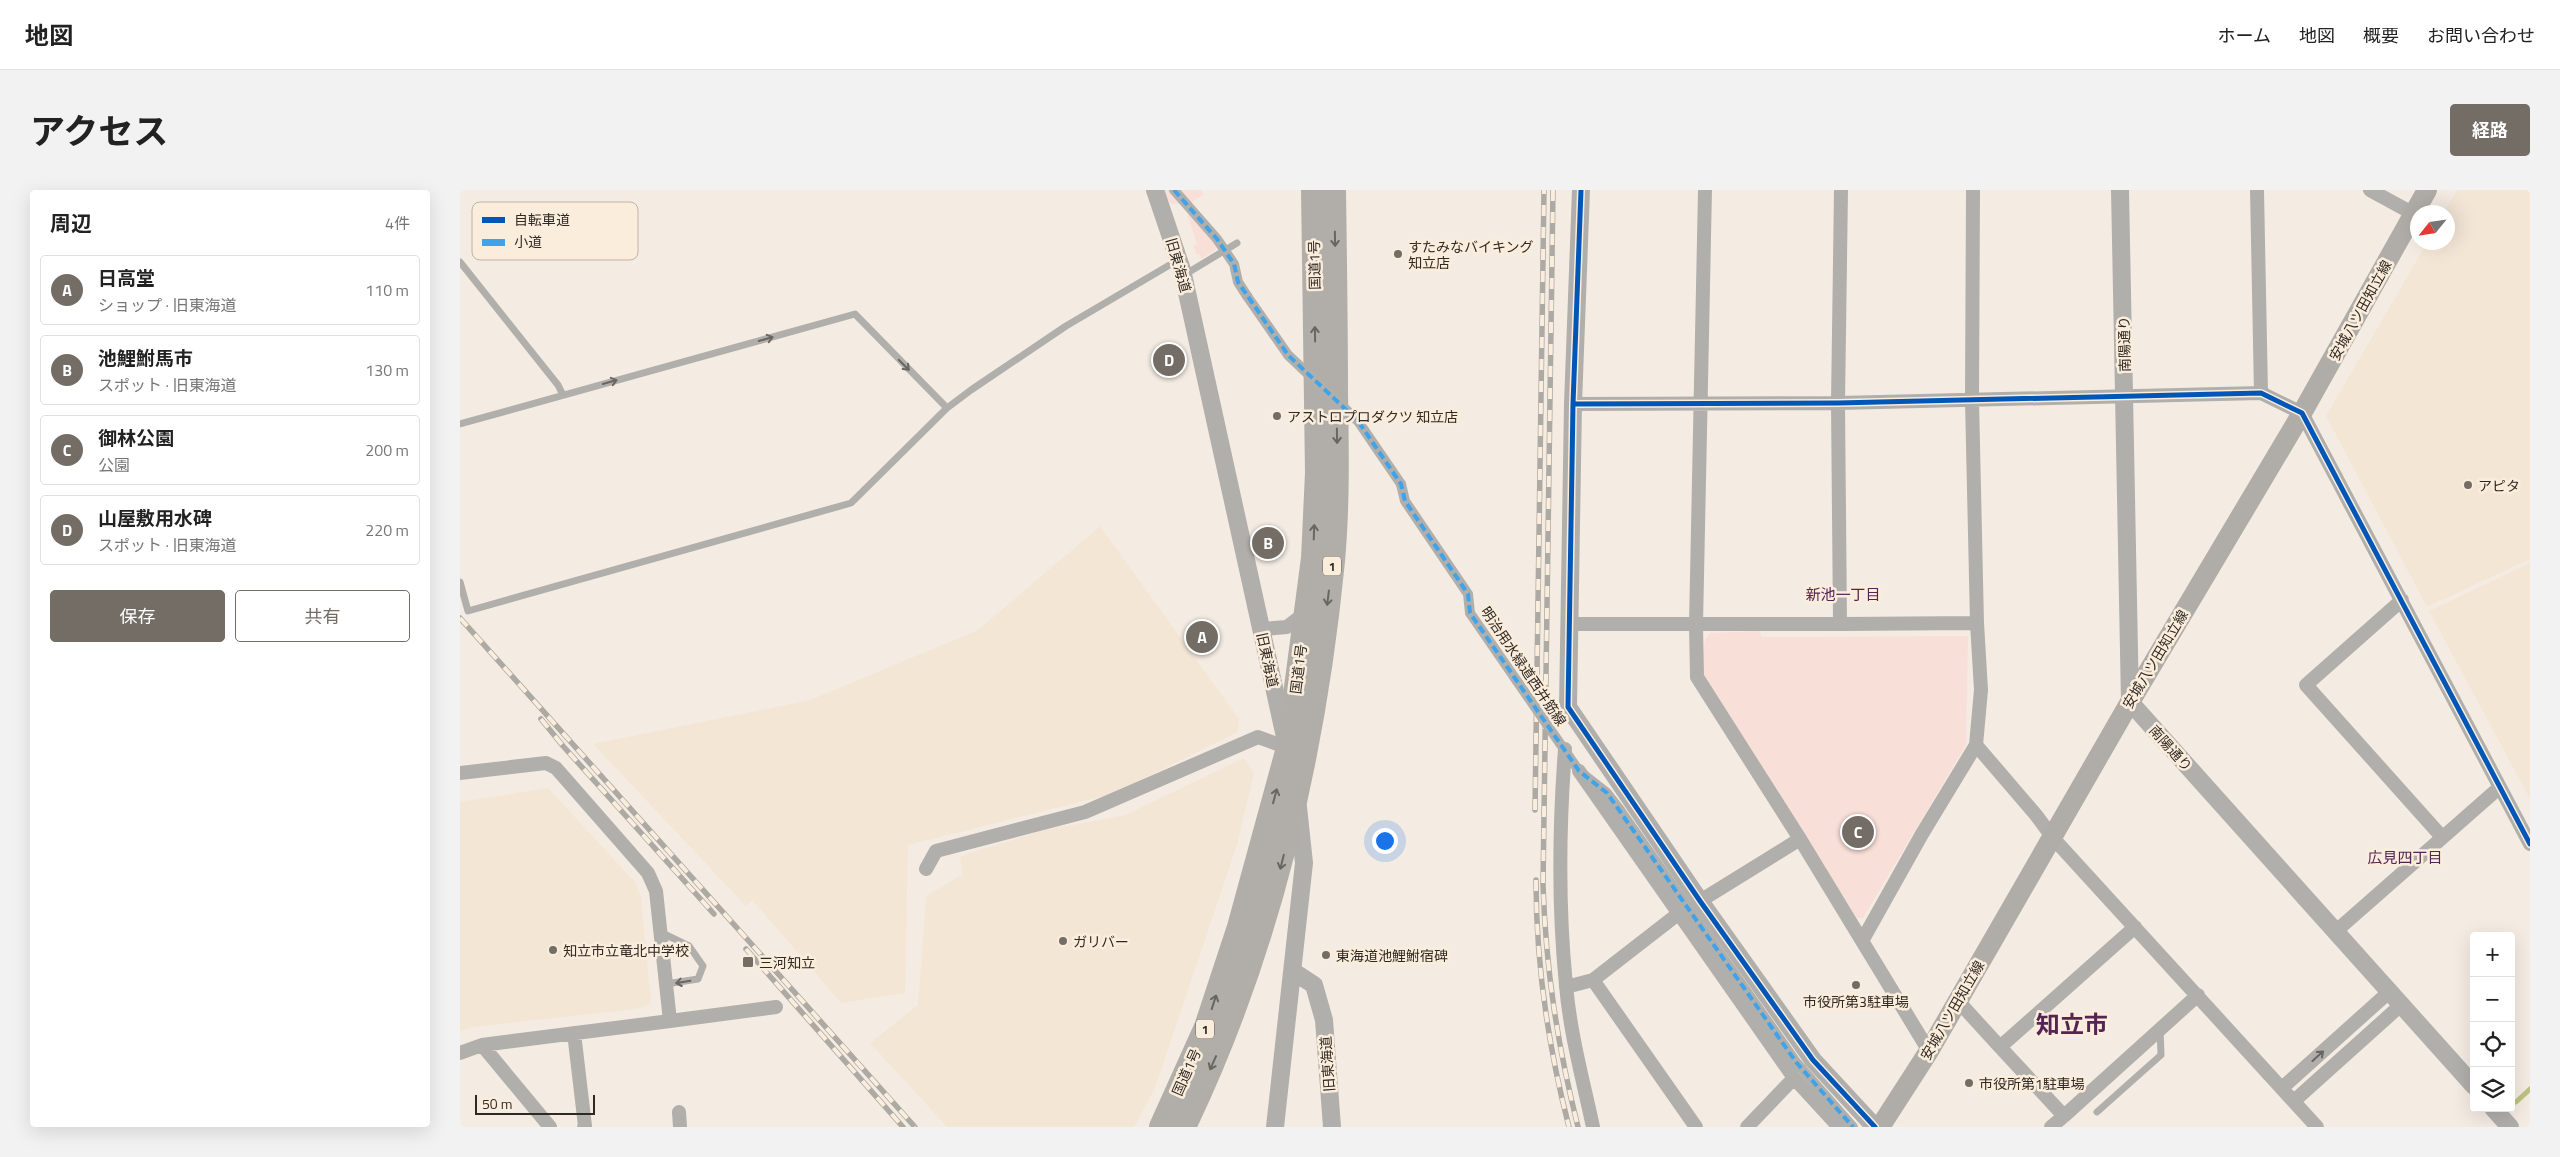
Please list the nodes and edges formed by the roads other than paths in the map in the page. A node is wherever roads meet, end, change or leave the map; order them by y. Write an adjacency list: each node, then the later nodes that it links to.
1 (1155, 190): 19 (street, 旧東海道)
2 (1174, 190): 17 (street, 明治用水緑道西井筋線)
3 (1313, 190): 32 (highway, 国道1号 / 1, one-way to 3)
4 (1334, 190): 43 (highway, 国道1号 / 1, one-way to 43)
5 (1580, 190): 25 (street)
6 (1704, 190): 26 (street)
7 (1841, 190): 24 (street)
8 (1973, 190): 23 (street)
9 (2120, 190): 22 (street, 南陽通り)
10 (2257, 190): 20 (street)
11 (2370, 190): 14 (street)
12 (2427, 190): 13 (main road, 安城八ツ田知立線)
13 (2419, 205)
14 (2410, 212)
15 (2410, 221): 28 (main road, 安城八ツ田知立線)
16 (1237, 243): 17 (lane)
17 (1225, 250): 19 (lane); 91 (street, 明治用水緑道西井筋線, bridge)
18 (460, 262): 21 (lane)
19 (1181, 268): 27 (lane); 37 (street, 旧東海道)
20 (2260, 393): 22 (street); 28 (street)
21 (563, 396): 27 (lane, one-way to 27); 29 (lane)
22 (2125, 398): 23 (street); 38 (street, 南陽通り)
23 (1972, 400): 24 (street); 33 (street)
24 (1838, 403): 26 (street); 35 (street)
25 (1573, 404): 26 (street); 34 (street)
26 (1701, 404): 36 (street)
27 (947, 408): 30 (lane)
28 (2302, 413): 31 (street); 38 (main road, 安城八ツ田知立線)
29 (460, 424)
30 (460, 582)
31 (2402, 600): 42 (street); 44 (street)
32 (1305, 613): 37 (street); 40 (highway, 国道1号 / 1)
33 (1977, 623): 35 (street); 39 (street)
34 (1570, 624): 36 (street); 49 (street)
35 (1840, 624): 36 (street)
36 (1696, 625): 46 (street)
37 (1262, 629): 40 (street, 旧東海道)
38 (2130, 702): 45 (main road, 安城八ツ田知立線); 53 (street, 南陽通り)
39 (1976, 745): 45 (street); 55 (street)
40 (1288, 748): 43 (street, 旧東海道); 48 (street); 52 (highway, 国道1号 / 1, one-way to 40)
41 (460, 773): 54 (street)
42 (2500, 787): 44 (street); 47 (street)
43 (1296, 792): 52 (highway, 国道1号 / 1, one-way to 52); 56 (street, 旧東海道)
44 (2442, 837): 53 (street)
45 (2053, 838): 51 (street); 62 (main road, 安城八ツ田知立線)
46 (1800, 839): 49 (street); 55 (street)
47 (2530, 844)
48 (926, 869)
49 (1700, 901): 92 (street)
50 (1678, 914): 57 (street); 59 (street); 72 (street)
51 (2135, 927): 61 (street); 69 (street)
52 (1249, 931): 83 (highway, 国道1号 / 1, one-way to 52); 84 (highway, 国道1号 / 1, one-way to 84)
53 (2335, 932): 60 (street, 南陽通り)
54 (662, 933): 58 (street); 58 (lane, one-way to 58)
55 (1862, 942): 70 (street)
56 (1294, 972): 85 (street); 86 (street, 旧東海道)
57 (1593, 980): 59 (street); 88 (street)
58 (666, 984): 65 (street)
59 (1566, 987): 87 (street)
60 (2389, 992): 63 (street, 南陽通り); 74 (street, one-way to 60)
61 (2198, 994): 66 (street); 74 (street)
62 (1958, 1001): 69 (street); 70 (main road, 安城八ツ田知立線)
63 (2401, 1005): 73 (street, 南陽通り); 75 (street)
64 (776, 1007): 65 (street)
65 (670, 1021): 67 (street)
66 (2160, 1029): 77 (lane); 79 (street)
67 (574, 1033): 68 (street); 81 (street)
68 (482, 1045): 71 (street); 80 (street)
69 (2000, 1047): 79 (street)
70 (1929, 1051): 93 (main road, 安城八ツ田知立線)
71 (460, 1053)
72 (1794, 1078): 89 (street); 90 (street)
73 (2470, 1082)
74 (2282, 1088): 75 (street)
75 (2294, 1102): 95 (street)
76 (679, 1112): 82 (street)
77 (2097, 1112)
78 (2497, 1112): 96 (street)
79 (2064, 1116): 94 (street)
80 (550, 1127)
81 (584, 1127)
82 (680, 1127)
83 (1161, 1127)
84 (1184, 1127)
85 (1275, 1127)
86 (1332, 1127)
87 (1594, 1127)
88 (1696, 1127)
89 (1747, 1127)
90 (1839, 1127)
91 (1853, 1127)
92 (1875, 1127)
93 (1880, 1127)
94 (2051, 1127)
95 (2317, 1127)
96 (2510, 1127)

